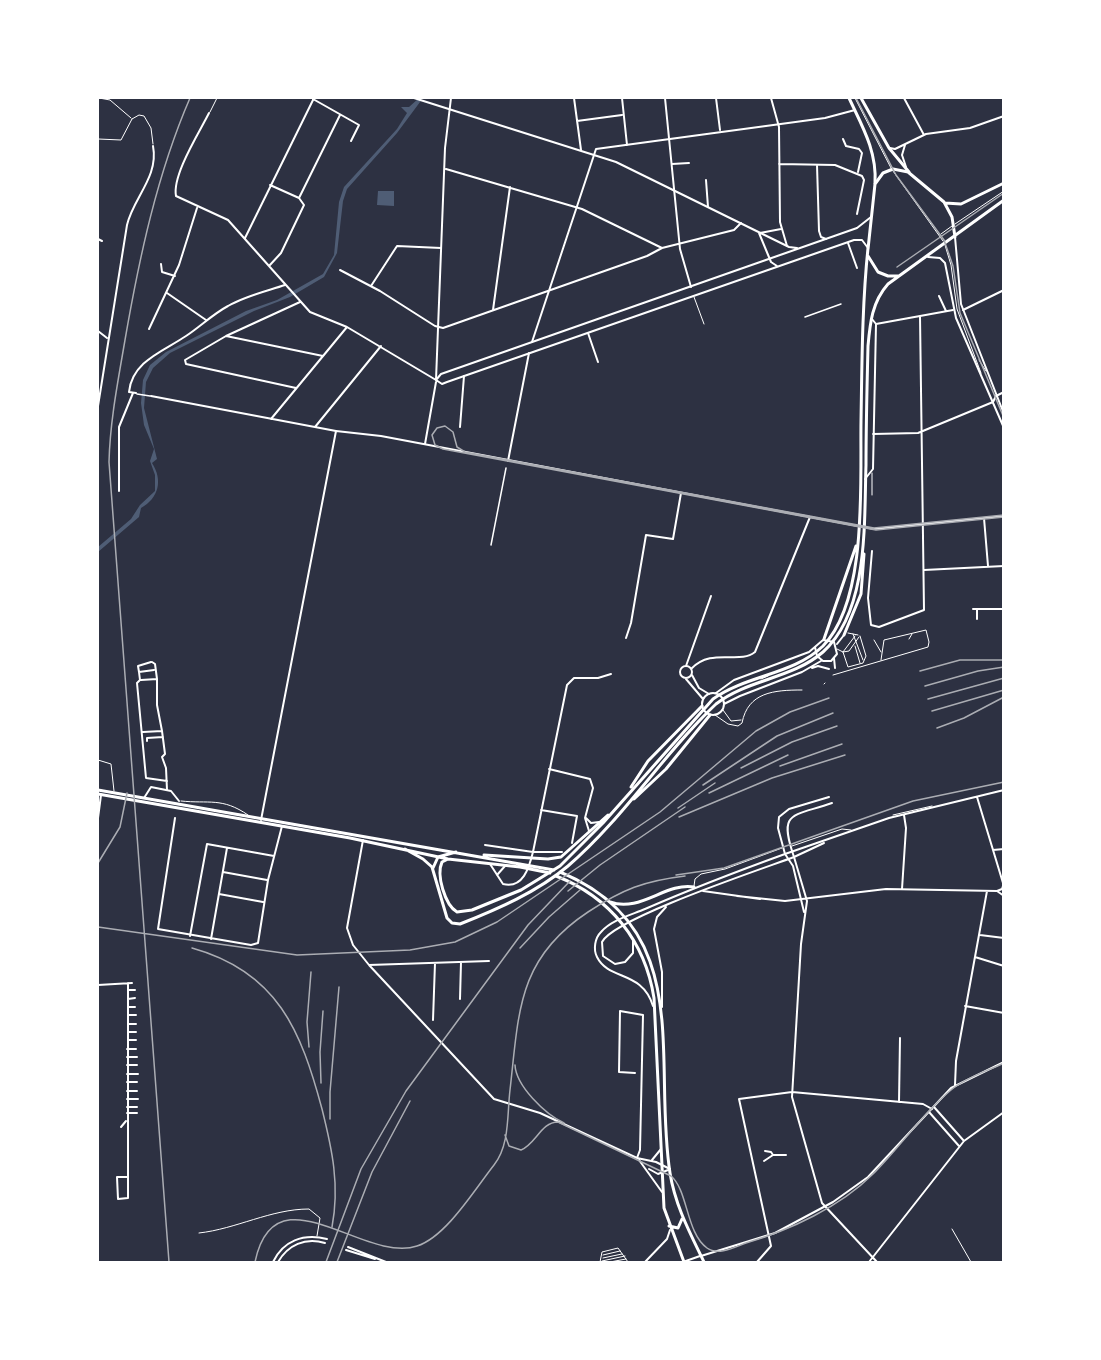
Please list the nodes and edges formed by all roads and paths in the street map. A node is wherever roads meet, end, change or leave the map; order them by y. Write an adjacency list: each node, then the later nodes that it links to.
1 (99, 98): 21 (lane)
2 (217, 98): 17 (lane)
3 (314, 98): 18 (street); 46 (street)
4 (414, 98): 15 (street)
5 (451, 98): 15 (street)
6 (574, 98): 22 (street)
7 (621, 98): 19 (street)
8 (665, 98): 26 (street)
9 (716, 98): 24 (street)
10 (771, 98): 23 (street)
11 (849, 98): 16 (main road)
12 (855, 98): 61 (lane)
13 (861, 98): 33 (main road)
14 (904, 98): 25 (street)
15 (448, 108): 34 (street); 40 (street)
16 (855, 110): 23 (street); 45 (main road)
17 (209, 113): 55 (street)
18 (340, 115): 29 (street); 50 (street)
19 (623, 115): 22 (street); 30 (street)
20 (1004, 116): 25 (street)
21 (132, 119): 27 (lane); 32 (lane)
22 (577, 121): 34 (street)
23 (778, 123): 24 (street); 38 (street)
24 (720, 130): 26 (street)
25 (924, 135): 31 (street)
26 (669, 138): 30 (street); 37 (street)
27 (98, 139)
28 (843, 139): 42 (street)
29 (351, 141)
30 (627, 145): 35 (street)
31 (905, 145): 33 (street); 41 (street)
32 (153, 146): 110 (street)
33 (889, 148): 41 (main road)
34 (581, 150): 35 (street)
35 (594, 154): 48 (street); 53 (street)
36 (689, 163): 37 (street)
37 (672, 164): 48 (street)
38 (779, 164): 39 (street); 59 (street)
39 (817, 164): 42 (street); 65 (street)
40 (444, 169): 47 (street); 70 (street)
41 (909, 172): 45 (main road); 52 (main road)
42 (858, 173): 56 (street)
43 (706, 180): 54 (street)
44 (1004, 183): 52 (main road)
45 (875, 184): 57 (main road)
46 (270, 185): 50 (street); 63 (street)
47 (510, 187): 53 (street); 93 (street)
48 (674, 191): 54 (street); 68 (street)
49 (1004, 191): 61 (lane)
50 (299, 198): 77 (street)
51 (1004, 200): 62 (main road)
52 (944, 202): 62 (main road)
53 (577, 207): 71 (street); 86 (street)
54 (708, 207): 58 (street)
55 (197, 208): 63 (street); 82 (street)
56 (857, 214)
57 (871, 217): 65 (street); 73 (main road)
58 (741, 223): 60 (street); 68 (street)
59 (781, 229): 60 (street); 69 (street)
60 (759, 233): 69 (street); 75 (street)
61 (939, 235): 115 (lane)
62 (955, 237): 74 (main road); 95 (street)
63 (245, 238): 77 (street)
64 (98, 239): 66 (street)
65 (826, 239): 72 (street)
66 (102, 241)
67 (848, 242): 73 (street); 78 (street); 79 (street)
68 (680, 244): 71 (street); 85 (street)
69 (787, 246): 72 (street)
70 (441, 248): 84 (street); 105 (street)
71 (662, 248): 86 (street)
72 (800, 248): 75 (street)
73 (868, 248): 81 (main road); 149 (main road)
74 (928, 257): 81 (main road); 94 (street)
75 (770, 258): 78 (street); 85 (street)
76 (161, 264): 82 (street)
77 (268, 266): 83 (street)
78 (780, 266): 89 (street)
79 (857, 268)
80 (340, 270): 84 (street)
81 (902, 275): 99 (main road)
82 (175, 276): 88 (street)
83 (287, 286): 91 (street); 100 (street)
84 (371, 286): 105 (street)
85 (691, 287): 89 (street); 101 (street)
86 (550, 290): 93 (street); 111 (street)
87 (1004, 290): 95 (street)
88 (167, 293): 100 (street); 106 (street)
89 (693, 295): 102 (lane); 108 (street)
90 (939, 296): 96 (street)
91 (299, 301): 104 (street); 109 (street)
92 (841, 304): 98 (street)
93 (493, 310): 105 (street)
94 (953, 310): 96 (street); 120 (street)
95 (962, 310): 117 (street)
96 (946, 311): 97 (street)
97 (920, 316): 103 (street); 135 (street)
98 (805, 317)
99 (871, 319): 103 (street); 141 (main road)
100 (206, 320): 124 (street)
101 (585, 324): 108 (street); 111 (street)
102 (704, 324)
103 (876, 324): 136 (street)
104 (347, 327): 112 (street); 114 (street)
105 (438, 327): 119 (street)
106 (149, 329)
107 (98, 331): 110 (street)
108 (588, 332): 113 (street); 116 (street)
109 (226, 336): 114 (street); 121 (street)
110 (107, 338): 122 (street)
111 (532, 342): 113 (street); 119 (street)
112 (381, 346): 119 (street); 131 (street)
113 (530, 353): 118 (street); 138 (street)
114 (323, 356): 121 (street)
115 (977, 358): 117 (lane); 120 (lane)
116 (598, 362)
117 (986, 371): 126 (street)
118 (464, 376): 119 (street); 132 (street)
119 (436, 380): 137 (street)
120 (984, 381): 127 (street)
121 (296, 388): 130 (street)
122 (99, 389): 128 (street)
123 (1004, 392): 126 (street)
124 (133, 393): 125 (street); 142 (street)
125 (151, 396): 130 (street)
126 (996, 396): 127 (street); 129 (street)
127 (993, 402): 133 (street); 135 (street)
128 (98, 406)
129 (1004, 414)
130 (271, 419): 131 (street)
131 (315, 427): 134 (street)
132 (460, 427)
133 (1004, 428)
134 (336, 431): 137 (street); 235 (street)
135 (922, 431): 136 (street); 148 (street)
136 (873, 434): 140 (street)
137 (425, 444): 138 (street)
138 (508, 461): 143 (street)
139 (506, 468): 152 (street)
140 (872, 473): 141 (street); 144 (lane)
141 (865, 479): 150 (main road)
142 (119, 491)
143 (681, 493): 146 (street); 165 (street)
144 (872, 495)
145 (1004, 516): 147 (street)
146 (810, 517): 149 (street); 184 (street)
147 (984, 518): 148 (street); 156 (street)
148 (923, 525): 150 (street); 157 (street)
149 (859, 526): 150 (street); 151 (main road)
150 (865, 527): 153 (main road)
151 (858, 538): 166 (main road); 208 (main road)
152 (491, 545)
153 (863, 550): 163 (main road); 208 (main road)
154 (872, 551): 157 (street)
155 (1004, 566): 156 (street)
156 (988, 567): 157 (street)
157 (924, 570)
158 (711, 596): 182 (street)
159 (1004, 609): 160 (street)
160 (977, 619)
161 (913, 632): 167 (lane); 178 (lane); 178 (lane)
162 (854, 634): 163 (lane); 164 (lane); 168 (lane); 173 (lane)
163 (844, 635): 172 (street)
164 (860, 636): 168 (lane); 180 (lane)
165 (626, 638)
166 (824, 639): 171 (street); 172 (street)
167 (909, 639)
168 (858, 640): 170 (lane); 180 (lane)
169 (878, 641): 175 (lane)
170 (855, 645): 174 (lane); 181 (lane)
171 (815, 647): 179 (street); 186 (street)
172 (837, 648): 173 (lane); 177 (street)
173 (843, 652): 174 (lane); 181 (lane)
174 (848, 652): 176 (lane)
175 (881, 652)
176 (849, 656)
177 (834, 658): 179 (street); 183 (street)
178 (881, 660): 191 (lane)
179 (823, 661): 187 (street); 187 (street)
180 (864, 662): 181 (lane)
181 (861, 664)
182 (686, 666): 184 (street); 193 (street)
183 (835, 668)
184 (691, 669): 190 (street)
185 (154, 670): 188 (street)
186 (761, 670): 195 (lane); 199 (street)
187 (807, 670): 197 (street)
188 (139, 672): 194 (street); 196 (street)
189 (611, 674): 214 (street)
190 (692, 675): 193 (street); 200 (street)
191 (833, 675)
192 (768, 676): 195 (lane)
193 (687, 678): 201 (street)
194 (157, 679): 196 (street); 209 (street)
195 (761, 679): 197 (lane)
196 (140, 680): 210 (street)
197 (765, 686): 202 (street)
198 (802, 690): 207 (lane)
199 (716, 693): 200 (street); 202 (street)
200 (709, 694): 201 (street)
201 (703, 699): 203 (street)
202 (724, 704): 204 (street)
203 (702, 706): 205 (street); 219 (main road)
204 (723, 710): 206 (street); 207 (lane)
205 (710, 715): 206 (street); 227 (main road)
206 (716, 715): 207 (lane)
207 (743, 719)
208 (693, 724): 219 (main road); 227 (main road)
209 (162, 730): 210 (street); 211 (street)
210 (142, 732): 215 (street)
211 (163, 737): 212 (street); 215 (street)
212 (147, 741)
213 (98, 760): 220 (lane)
214 (549, 769): 228 (street); 234 (street)
215 (167, 781): 216 (street)
216 (167, 790): 223 (street); 224 (street)
217 (1004, 790): 221 (street)
218 (99, 793): 220 (main road); 232 (street)
219 (627, 794): 229 (main road)
220 (113, 795): 223 (main road)
221 (976, 796): 230 (street); 249 (street)
222 (830, 797): 246 (street)
223 (144, 800): 225 (main road); 235 (main road)
224 (179, 801): 225 (lane); 231 (lane)
225 (170, 802): 231 (main road)
226 (832, 803): 244 (street)
227 (626, 806): 264 (main road)
228 (541, 810): 241 (street); 251 (street)
229 (611, 812): 236 (main road); 259 (main road)
230 (903, 814): 238 (street); 270 (street)
231 (250, 816): 235 (main road)
232 (98, 818)
233 (175, 818): 285 (street)
234 (585, 818): 236 (street); 239 (street)
235 (261, 820): 237 (main road); 250 (main road)
236 (599, 822): 239 (main road)
237 (282, 826): 240 (main road); 255 (street)
238 (856, 830): 242 (street); 244 (lane)
239 (589, 832): 256 (main road)
240 (363, 840): 247 (main road); 292 (street)
241 (572, 843)
242 (824, 843): 253 (street); 258 (street)
243 (486, 845): 251 (street)
244 (790, 846): 246 (lane); 253 (street)
245 (227, 848): 255 (street); 265 (street); 285 (street)
246 (784, 848): 254 (street); 269 (lane)
247 (405, 849): 257 (main road); 264 (main road)
248 (1004, 849): 249 (street)
249 (993, 850): 268 (street)
250 (458, 852): 256 (main road); 257 (main road)
251 (532, 852): 252 (street); 266 (street)
252 (562, 852)
253 (792, 852): 254 (street); 258 (street)
254 (785, 854): 260 (street); 269 (street)
255 (274, 856): 267 (street)
256 (480, 856): 263 (main road)
257 (438, 857): 259 (main road); 264 (main road)
258 (794, 857): 260 (street); 276 (street)
259 (448, 859): 261 (main road)
260 (789, 859): 271 (street); 277 (street)
261 (490, 864): 262 (main road); 266 (street)
262 (506, 865): 263 (main road); 266 (street)
263 (520, 865): 279 (main road); 282 (main road)
264 (433, 870)
265 (223, 872): 267 (street); 274 (street)
266 (497, 875)
267 (268, 880): 278 (street)
268 (1003, 883): 273 (street)
269 (694, 887): 279 (main road); 304 (street)
270 (902, 889): 272 (street); 276 (street)
271 (703, 891): 277 (street); 280 (street)
272 (987, 891): 273 (street); 284 (street)
273 (997, 891): 275 (street)
274 (219, 894): 278 (street); 287 (street)
275 (1004, 896)
276 (806, 898): 277 (street); 281 (street)
277 (802, 899): 281 (street)
278 (264, 902): 287 (street)
279 (608, 902): 282 (main road)
280 (668, 906): 283 (street); 303 (street)
281 (804, 912): 331 (street)
282 (630, 930): 283 (main road); 303 (main road)
283 (631, 935): 304 (main road)
284 (980, 935): 286 (street); 288 (street)
285 (190, 936): 287 (street)
286 (1004, 938)
287 (211, 940)
288 (975, 957): 293 (street); 300 (street)
289 (489, 961): 290 (street)
290 (461, 962): 291 (street); 299 (street)
291 (435, 963): 292 (street); 308 (street)
292 (369, 965): 349 (street)
293 (1004, 966)
294 (98, 985): 295 (street)
295 (128, 990): 296 (street); 298 (street)
296 (135, 990)
297 (135, 998): 298 (street)
298 (128, 999): 301 (street)
299 (460, 999)
300 (966, 1006): 305 (street); 328 (street)
301 (128, 1007): 302 (street); 306 (street)
302 (135, 1007)
303 (662, 1007): 354 (main road)
304 (654, 1008): 345 (main road)
305 (1004, 1013)
306 (128, 1015): 307 (street); 309 (street)
307 (136, 1015)
308 (433, 1020)
309 (128, 1024): 310 (street); 311 (street)
310 (136, 1024)
311 (128, 1032): 312 (street); 314 (street)
312 (136, 1032)
313 (900, 1038): 334 (street)
314 (128, 1040): 315 (street); 316 (street)
315 (136, 1040)
316 (127, 1049): 317 (street); 318 (street)
317 (136, 1049)
318 (127, 1057): 319 (street); 321 (street)
319 (137, 1057)
320 (1004, 1062): 328 (street)
321 (127, 1065): 322 (street); 324 (street)
322 (137, 1065)
323 (635, 1073): 349 (street)
324 (127, 1074): 325 (street); 326 (street)
325 (138, 1074)
326 (127, 1082): 327 (street); 329 (street)
327 (137, 1082)
328 (955, 1086): 337 (street)
329 (127, 1091): 330 (street); 332 (street)
330 (137, 1091)
331 (792, 1092): 334 (street); 358 (street); 364 (street)
332 (127, 1099): 333 (street); 335 (street)
333 (138, 1099)
334 (899, 1102): 337 (street)
335 (127, 1107): 336 (street); 339 (street)
336 (137, 1107)
337 (932, 1109): 343 (street); 344 (street); 358 (street)
338 (1004, 1112): 343 (street)
339 (127, 1113): 340 (street); 341 (street)
340 (137, 1113)
341 (126, 1120): 342 (street); 356 (street)
342 (121, 1127)
343 (964, 1141): 344 (street)
344 (959, 1147): 370 (street)
345 (661, 1149): 350 (street); 352 (main road)
346 (765, 1150): 347 (street)
347 (773, 1155): 348 (street); 351 (street)
348 (786, 1155)
349 (637, 1158): 350 (street); 353 (street)
350 (650, 1161): 352 (street)
351 (764, 1161)
352 (662, 1165): 354 (street); 355 (main road)
353 (646, 1168): 355 (street); 357 (street)
354 (670, 1169): 355 (street); 359 (main road)
355 (662, 1173): 357 (main road)
356 (127, 1177): 356 (street)
357 (663, 1194): 360 (main road)
358 (827, 1206): 364 (street); 370 (street)
359 (682, 1216): 360 (main road); 369 (main road)
360 (668, 1225): 361 (main road)
361 (670, 1230): 375 (main road); 381 (street)
362 (952, 1230): 386 (lane)
363 (200, 1233): 365 (lane)
364 (769, 1235): 369 (street); 383 (street)
365 (317, 1237): 376 (street); 377 (street)
366 (347, 1249): 378 (street)
367 (623, 1253): 368 (lane); 371 (lane); 371 (lane)
368 (625, 1256): 372 (lane); 373 (lane)
369 (701, 1256): 375 (street); 382 (main road)
370 (872, 1257): 384 (street); 385 (street)
371 (601, 1258): 373 (lane)
372 (626, 1259): 374 (lane); 379 (lane)
373 (600, 1262)
374 (628, 1262): 380 (lane)
375 (684, 1262)
376 (273, 1263)
377 (278, 1263)
378 (386, 1263)
379 (610, 1263)
380 (625, 1263)
381 (645, 1263)
382 (704, 1263)
383 (757, 1263)
384 (869, 1263)
385 (877, 1263)
386 (971, 1263)

